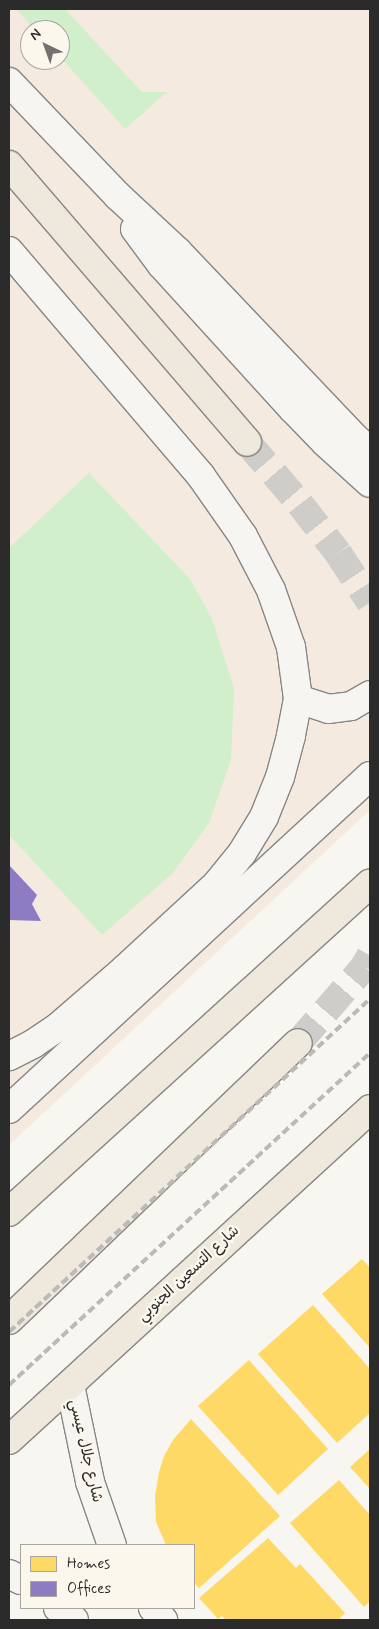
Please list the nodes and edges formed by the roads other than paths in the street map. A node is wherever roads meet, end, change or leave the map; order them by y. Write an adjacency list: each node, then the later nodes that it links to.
1 (9, 82): 3 (street)
2 (9, 165): 5 (highway)
3 (118, 196): 6 (street); 7 (street)
4 (9, 251): 9 (street)
5 (246, 442)
6 (370, 451)
7 (370, 483)
8 (370, 695): 9 (street)
9 (298, 699): 12 (street)
10 (370, 776): 12 (street)
11 (370, 883): 17 (highway)
12 (134, 978): 14 (street); 15 (street)
13 (298, 1044): 18 (highway)
14 (9, 1056)
15 (9, 1109)
16 (370, 1109): 19 (highway, شارع التسعين الجنوبي)
17 (9, 1212)
18 (9, 1320)
19 (70, 1385): 20 (highway, شارع التسعين الجنوبي); 21 (street, شارع جلال عيسي)
20 (9, 1440)
21 (112, 1544)
22 (59, 1609): 24 (street)
23 (154, 1609): 25 (street)
24 (74, 1620)
25 (164, 1620)

